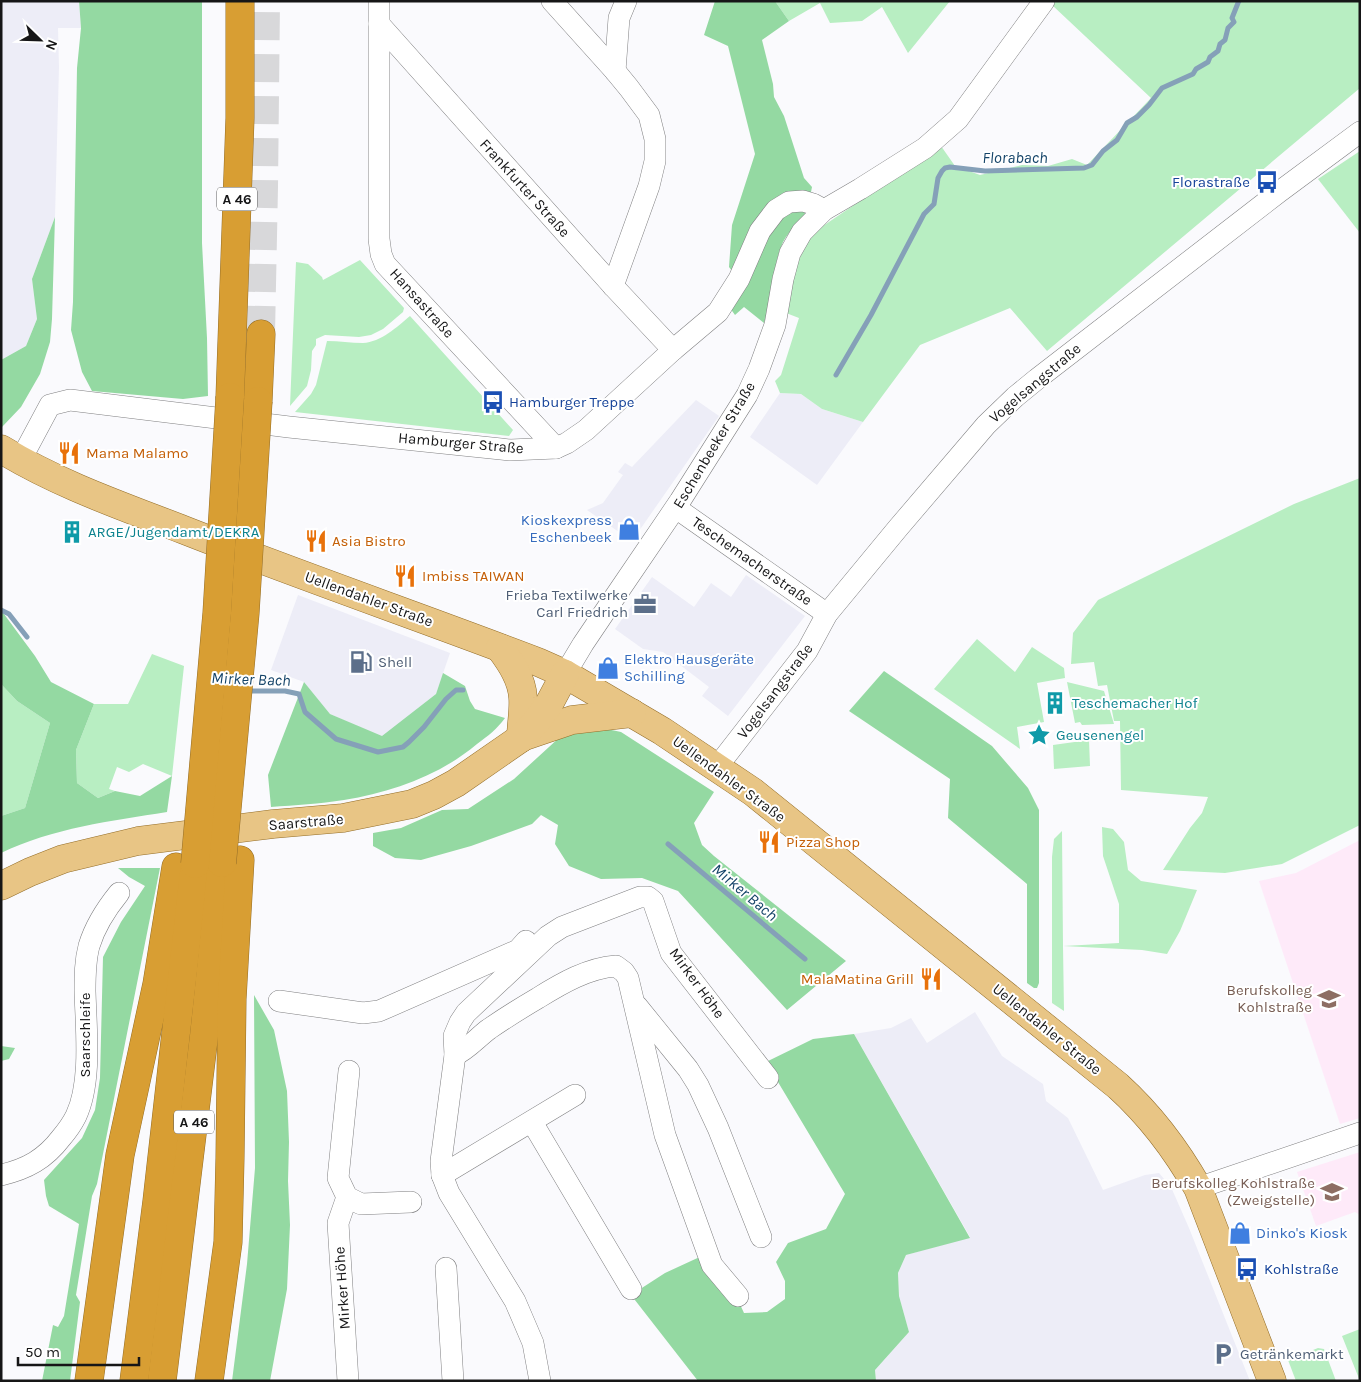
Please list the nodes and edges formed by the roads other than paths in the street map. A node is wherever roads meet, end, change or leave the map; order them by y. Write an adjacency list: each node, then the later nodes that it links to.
1 (240, 1): 23 (highway, A 46, bridge)
2 (379, 1): 6 (street, Hansastraße)
3 (552, 1): 7 (street)
4 (626, 1): 7 (street)
5 (1044, 1): 9 (street, Eschenbeeker Straße)
6 (379, 24): 10 (street, Frankfurter Straße); 13 (street, Hansastraße)
7 (616, 71): 10 (street)
8 (1360, 132): 16 (street, Vogelsangstraße)
9 (824, 210): 12 (street, Hamburger Straße); 15 (street, Eschenbeeker Straße)
10 (613, 286): 12 (street, Frankfurter Straße)
11 (261, 334): 22 (highway, A 46, bridge)
12 (673, 350): 13 (street, Hamburger Straße)
13 (556, 448): 14 (street, Hamburger Straße)
14 (11, 455): 17 (main road, Uellendahler Straße)
15 (676, 508): 16 (street, Teschemacherstraße); 18 (street, Eschenbeeker Straße)
16 (827, 614): 21 (street, Vogelsangstraße)
17 (500, 648): 18 (main road, Uellendahler Straße); 20 (main road)
18 (566, 674): 19 (main road, Uellendahler Straße); 20 (main road, Saarstraße)
19 (632, 713): 20 (main road); 21 (main road, Uellendahler Straße)
20 (520, 738): 24 (main road, Saarstraße)
21 (717, 767): 37 (main road, Uellendahler Straße)
22 (231, 861): 46 (highway, A 46); 47 (highway)
23 (185, 866): 44 (highway); 45 (highway, A 46)
24 (1, 886)
25 (119, 893): 35 (street, Saarschleife)
26 (548, 936): 28 (street); 29 (street, Mirker Höhe); 31 (street, Mirker Höhe)
27 (633, 1000): 29 (street); 40 (street); 43 (street)
28 (278, 1001)
29 (455, 1055): 36 (street, Mirker Höhe)
30 (349, 1071): 38 (street)
31 (768, 1078)
32 (575, 1095): 33 (street)
33 (532, 1122): 36 (street); 42 (street)
34 (1360, 1133): 37 (street)
35 (1, 1175)
36 (442, 1175): 50 (street, Mirker Höhe)
37 (1198, 1188): 51 (main road, Uellendahler Straße)
38 (347, 1197): 39 (street); 48 (street, Mirker Höhe)
39 (411, 1202)
40 (761, 1237)
41 (446, 1268): 49 (street)
42 (631, 1290)
43 (738, 1296)
44 (89, 1381)
45 (134, 1381)
46 (162, 1381)
47 (209, 1381)
48 (348, 1381)
49 (453, 1381)
50 (540, 1381)
51 (1272, 1381)

